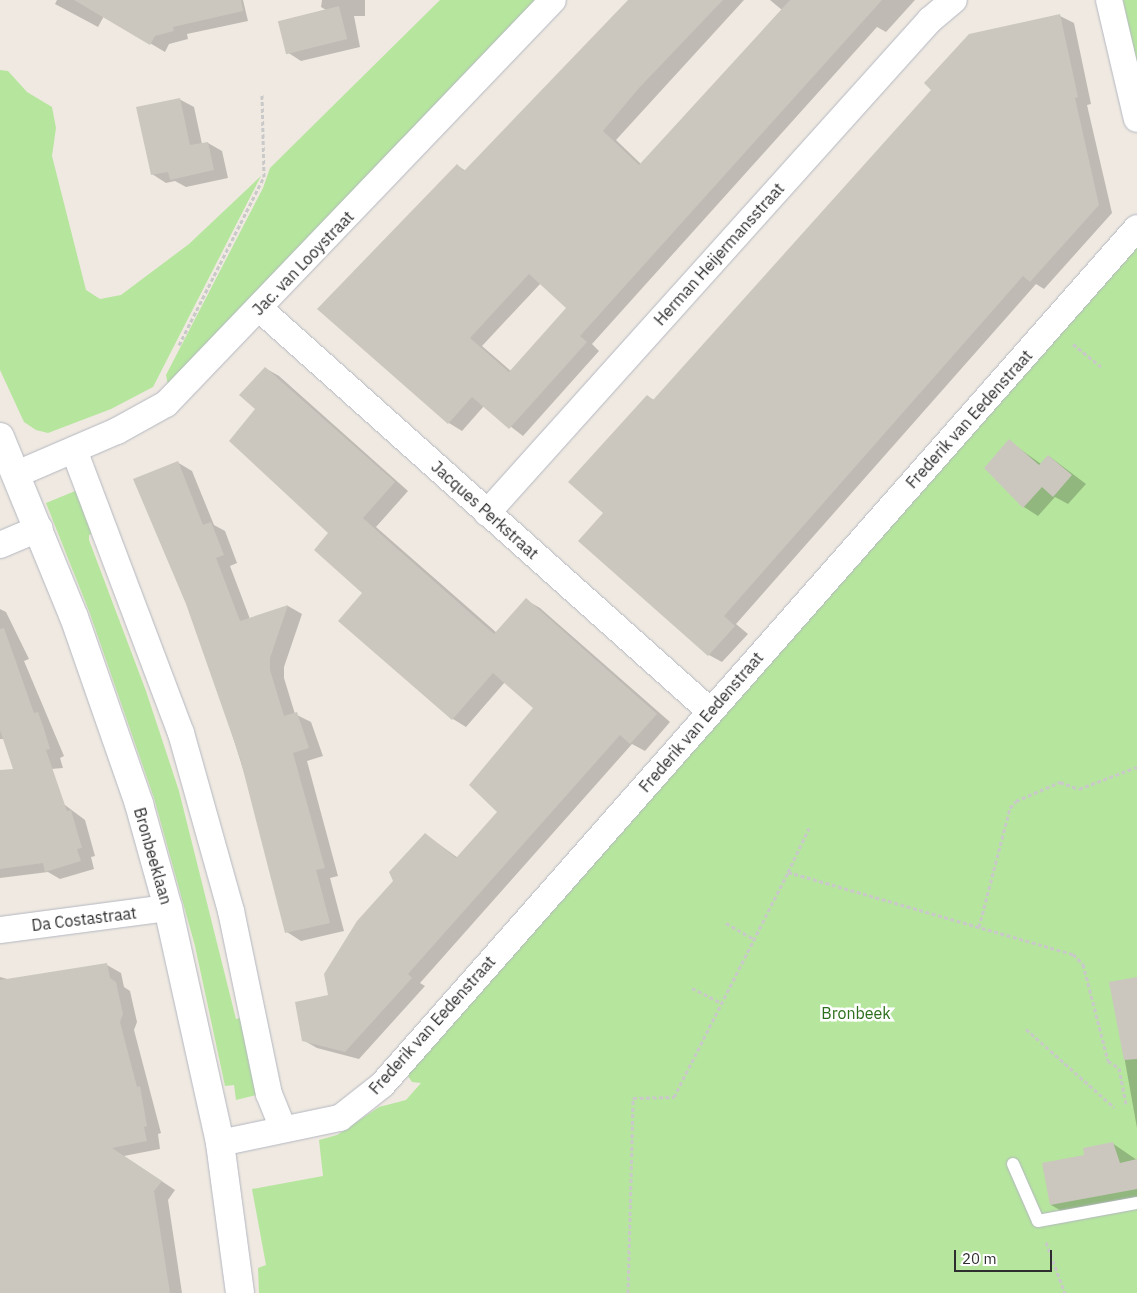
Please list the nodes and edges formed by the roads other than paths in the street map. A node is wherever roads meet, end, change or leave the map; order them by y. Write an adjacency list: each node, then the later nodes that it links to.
1 (552, 0): 6 (street, Jac. van Looystraat)
2 (954, 0): 10 (street, Herman Heijermansstraat)
3 (1110, 0): 4 (street)
4 (1137, 119)
5 (1137, 228): 13 (street, Frederik van Eedenstraat)
6 (260, 309): 8 (street, Jac. van Looystraat); 10 (street, Jacques Perkstraat)
7 (0, 437): 9 (street, Bronbeeklaan)
8 (74, 450): 9 (street, Jac. van Looystraat); 16 (street)
9 (17, 474): 11 (street, Bronbeeklaan)
10 (487, 513): 13 (street, Jacques Perkstraat)
11 (40, 528): 12 (street); 14 (street, Bronbeeklaan)
12 (0, 545)
13 (710, 711): 16 (street, Frederik van Eedenstraat)
14 (168, 908): 15 (street, Da Costastraat); 17 (street, Bronbeeklaan)
15 (0, 930)
16 (283, 1129): 17 (street, Frederik van Eedenstraat)
17 (220, 1143): 20 (street, Bronbeeklaan)
18 (1013, 1164): 19 (lane)
19 (1137, 1202)
20 (240, 1293)

